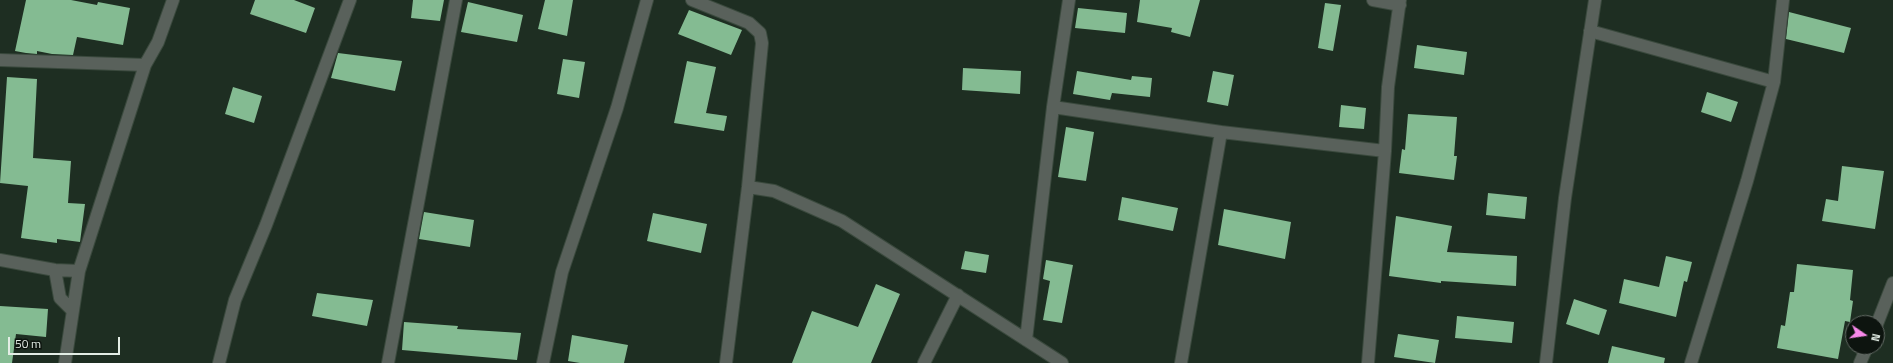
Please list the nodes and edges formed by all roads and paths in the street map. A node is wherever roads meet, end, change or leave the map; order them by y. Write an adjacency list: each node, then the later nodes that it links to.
1 (173, 0): 13 (street)
2 (350, 0): 28 (street)
3 (456, 0): 29 (street)
4 (647, 0): 30 (street)
5 (692, 0): 18 (street)
6 (1069, 0): 15 (street)
7 (1373, 0): 10 (street)
8 (1595, 0): 11 (street)
9 (1783, 0): 14 (street)
10 (1400, 2): 17 (street)
11 (1590, 31): 14 (street); 36 (street)
12 (0, 60): 13 (street)
13 (145, 65): 21 (street)
14 (1774, 82): 37 (street)
15 (1053, 107): 16 (street); 26 (street)
16 (1221, 132): 17 (street); 34 (street)
17 (1385, 151): 35 (street)
18 (748, 187): 23 (street); 31 (street)
19 (0, 260): 20 (street)
20 (55, 270): 21 (street); 24 (street)
21 (79, 271): 24 (street)
22 (1893, 283): 25 (street)
23 (958, 295): 26 (street); 32 (street)
24 (72, 310): 27 (street)
25 (1881, 315)
26 (1026, 340): 33 (street)
27 (65, 363)
28 (219, 363)
29 (388, 363)
30 (544, 363)
31 (726, 363)
32 (924, 363)
33 (1062, 363)
34 (1181, 363)
35 (1368, 363)
36 (1546, 363)
37 (1691, 363)

